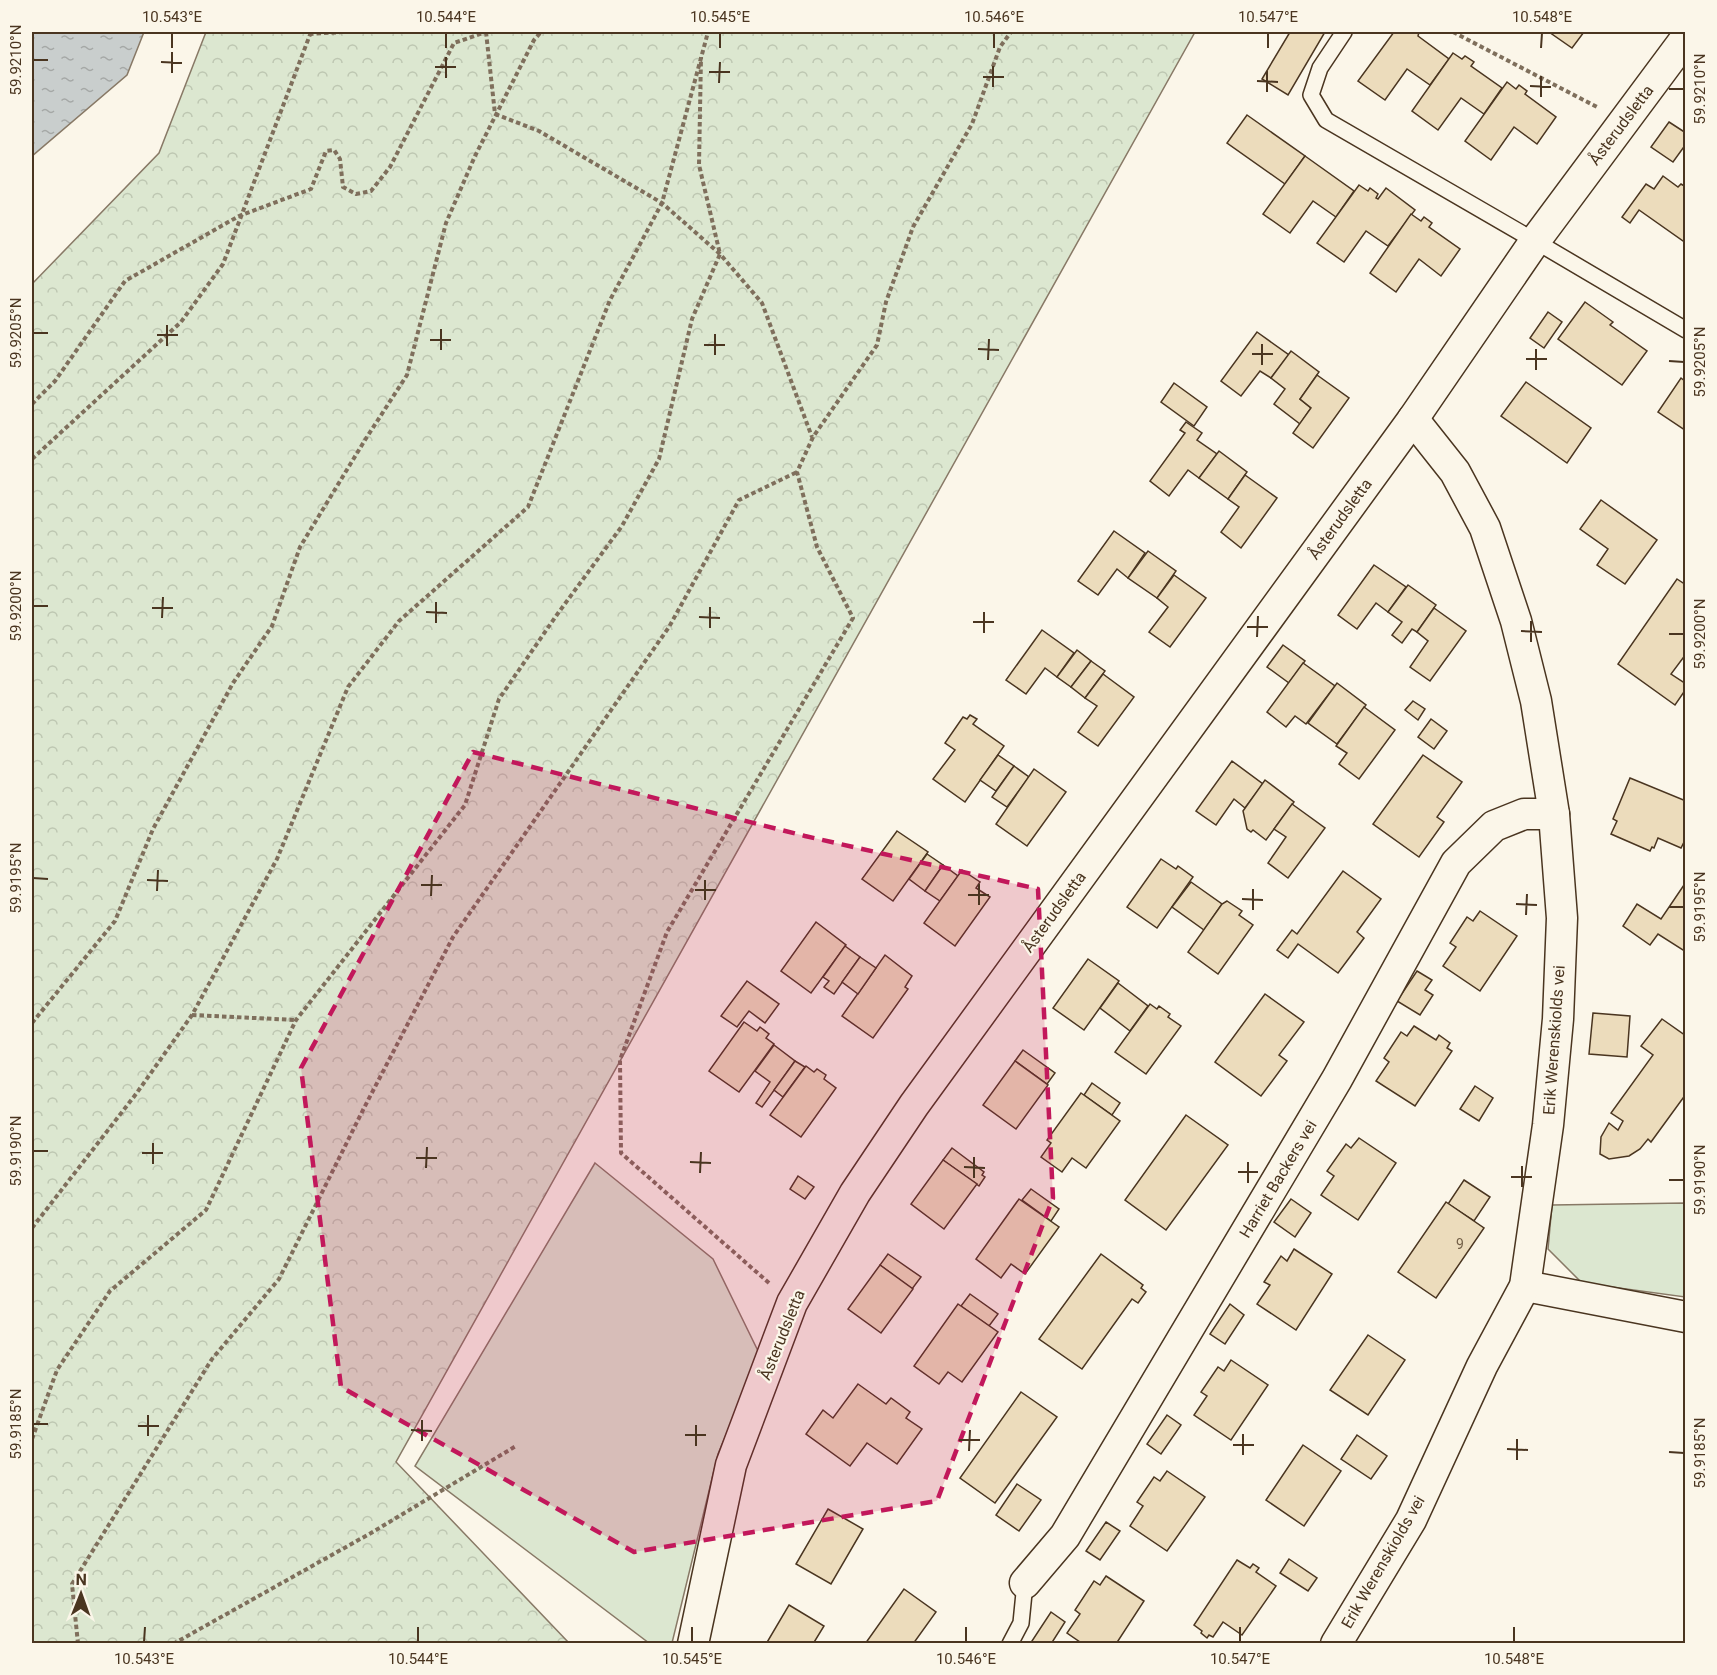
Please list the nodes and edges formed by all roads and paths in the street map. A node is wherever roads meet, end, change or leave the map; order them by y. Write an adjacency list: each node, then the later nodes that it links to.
1 (343, 32): 8 (path)
2 (486, 32): 11 (path); 14 (path)
3 (542, 32): 11 (path)
4 (708, 32): 10 (path)
5 (1011, 32): 20 (path)
6 (1344, 32): 15 (lane)
7 (1453, 32): 12 (path)
8 (310, 33): 14 (path)
9 (1686, 38): 12 (street, Åsterudsletta)
10 (701, 57): 13 (path); 16 (path)
11 (495, 114): 13 (path); 26 (path)
12 (1624, 121): 15 (street, Åsterudsletta)
13 (662, 203): 16 (path); 24 (path)
14 (239, 216): 18 (path); 21 (path)
15 (1535, 241): 17 (lane); 19 (street, Åsterudsletta)
16 (720, 254): 20 (path); 25 (path)
17 (1686, 330)
18 (32, 404)
19 (1413, 418): 23 (street, Erik Werenskiolds vei); 29 (street, Åsterudsletta)
20 (813, 438): 22 (path)
21 (32, 459)
22 (797, 472): 29 (path); 34 (path)
23 (1554, 814): 28 (street, Erik Werenskiolds vei); 33 (street, Harriet Backers vei)
24 (192, 1015): 25 (path); 27 (path)
25 (296, 1020): 31 (path)
26 (32, 1023)
27 (32, 1228)
28 (1525, 1286): 30 (street); 38 (street, Erik Werenskiolds vei)
29 (792, 1303): 36 (street, Åsterudsletta)
30 (1686, 1317)
31 (32, 1439)
32 (516, 1446): 35 (path)
33 (1025, 1583): 37 (lane)
34 (78, 1644)
35 (173, 1644)
36 (693, 1644)
37 (1010, 1644)
38 (1335, 1644)

